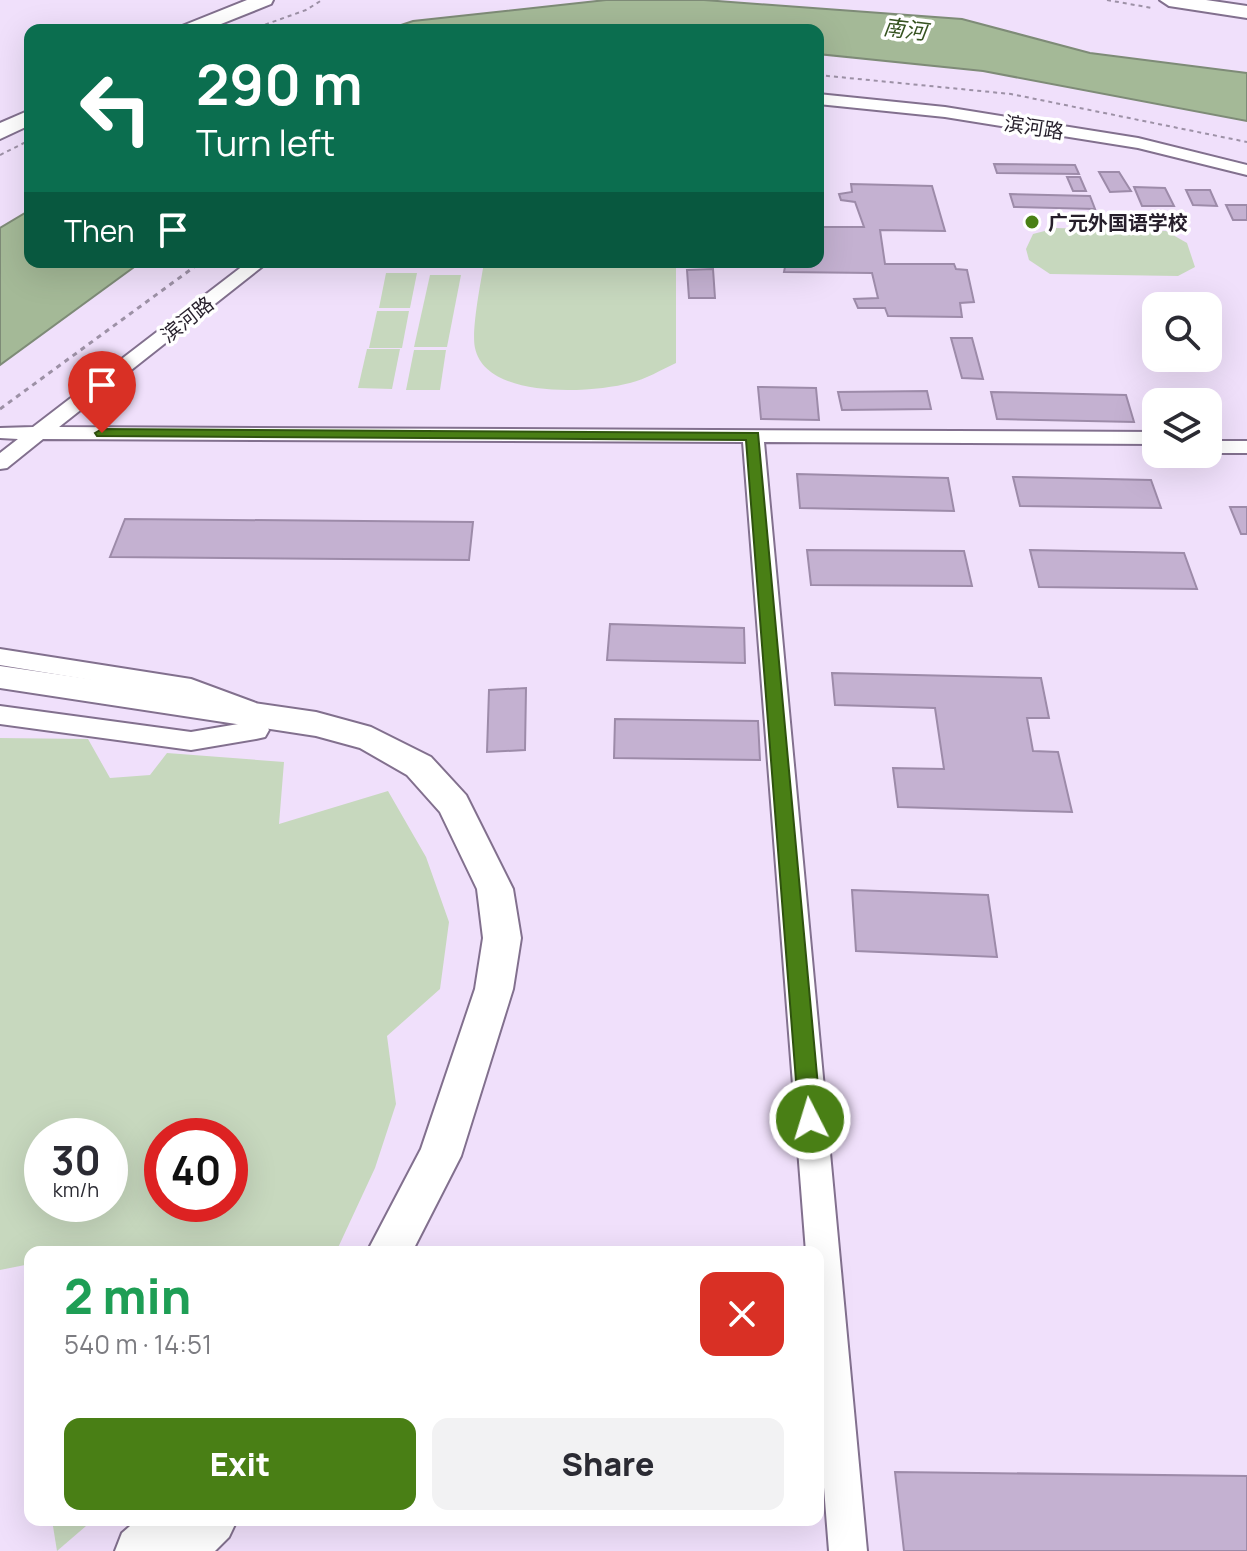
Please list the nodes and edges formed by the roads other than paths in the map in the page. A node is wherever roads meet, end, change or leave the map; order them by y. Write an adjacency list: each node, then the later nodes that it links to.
1 (264, 0): 6 (highway)
2 (277, 0): 7 (highway)
3 (1169, 0): 5 (highway)
4 (1196, 0): 5 (highway)
5 (1247, 10)
6 (204, 24)
7 (217, 24)
8 (824, 97): 14 (street, 滨河路)
9 (824, 98): 15 (street, 滨河路)
10 (24, 112): 12 (highway)
11 (24, 119): 13 (highway)
12 (0, 125)
13 (0, 132)
14 (1247, 164)
15 (1247, 170)
16 (236, 268): 18 (street, 滨河路)
17 (251, 268): 18 (street, 滨河路)
18 (15, 438): 22 (street); 26 (street, 滨河路)
19 (1142, 438): 22 (street)
20 (1222, 438): 21 (street)
21 (1247, 438)
22 (753, 439): 23 (street); 35 (street)
23 (1142, 446)
24 (1222, 447): 25 (street)
25 (1247, 447)
26 (0, 463)
27 (0, 657): 32 (street)
28 (0, 677): 30 (main road)
29 (0, 695): 30 (main road)
30 (175, 713): 32 (main road)
31 (0, 715): 32 (street)
32 (260, 723): 33 (main road); 34 (main road)
33 (367, 1246)
34 (392, 1246)
35 (822, 1246)
36 (824, 1270): 41 (street)
37 (167, 1526): 39 (main road)
38 (205, 1526): 40 (main road)
39 (140, 1551)
40 (178, 1551)
41 (848, 1551)

